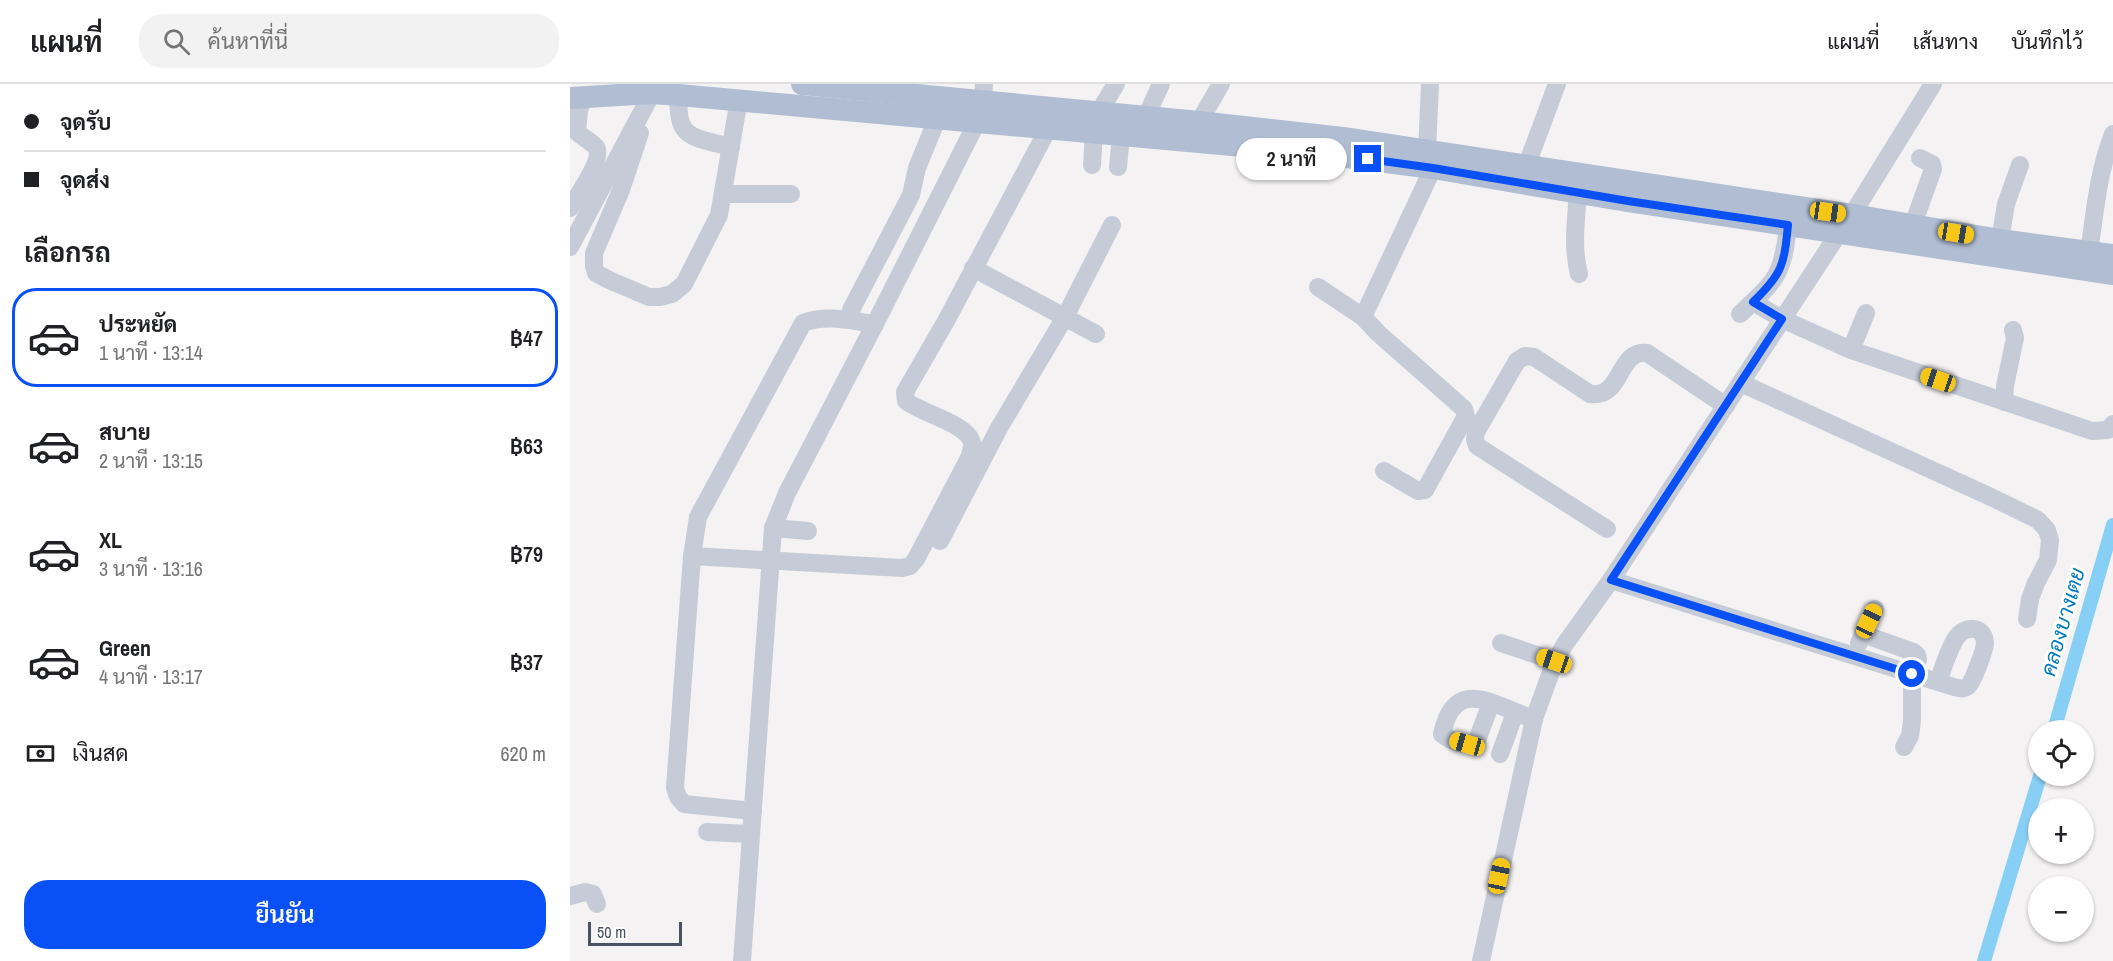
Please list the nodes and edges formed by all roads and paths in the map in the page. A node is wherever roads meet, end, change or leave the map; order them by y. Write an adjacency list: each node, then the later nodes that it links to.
1 (802, 84): 8 (main road)
2 (1116, 84): 18 (street)
3 (1161, 84): 15 (street)
4 (1221, 84): 17 (street)
5 (1430, 84): 25 (street)
6 (1557, 84): 29 (street)
7 (1934, 84): 34 (street)
8 (863, 87): 9 (main road)
9 (926, 90): 14 (main road)
10 (652, 93): 11 (main road); 12 (main road); 39 (street)
11 (680, 95): 13 (main road); 23 (street)
12 (577, 97): 33 (street)
13 (739, 99): 16 (main road); 23 (street)
14 (981, 102): 16 (main road); 18 (main road); 19 (main road); 46 (street)
15 (1146, 117): 17 (main road); 18 (main road)
16 (937, 119): 42 (street)
17 (1199, 122): 25 (main road)
18 (1097, 123): 19 (main road); 22 (main road); 26 (street)
19 (1048, 129): 43 (street)
20 (640, 133): 31 (street)
21 (2113, 134): 40 (street)
22 (1127, 135): 25 (main road); 28 (street)
23 (731, 147): 31 (street)
24 (1920, 158): 37 (street)
25 (1430, 159): 29 (main road); 30 (main road); 51 (street)
26 (1092, 165)
27 (2020, 165): 38 (street)
28 (1124, 166)
29 (1526, 167): 34 (main road)
30 (1578, 193): 36 (main road); 44 (street)
31 (723, 194): 32 (street)
32 (790, 194)
33 (570, 208)
34 (1845, 224): 36 (main road); 37 (main road); 45 (main road); 52 (street)
35 (1112, 225): 50 (street)
36 (1788, 225): 52 (street)
37 (1913, 225): 38 (main road)
38 (2000, 240): 40 (main road)
39 (570, 247)
40 (2089, 252): 41 (main road)
41 (2113, 255)
42 (876, 263): 46 (street); 48 (street)
43 (974, 268): 50 (street); 67 (street)
44 (1580, 274)
45 (2113, 274)
46 (899, 276): 53 (street)
47 (1318, 287): 51 (street)
48 (851, 310)
49 (1866, 313): 56 (street)
50 (1065, 317): 55 (street); 65 (street)
51 (1363, 317): 61 (street)
52 (1782, 319): 56 (street); 57 (street)
53 (875, 324): 62 (street); 66 (street)
54 (2013, 330): 58 (street)
55 (1096, 334)
56 (1851, 350): 58 (street)
57 (1741, 384): 59 (street); 70 (street)
58 (2004, 402): 60 (street)
59 (1726, 406): 63 (street); 68 (street)
60 (2113, 424)
61 (1384, 471)
62 (772, 528): 64 (street); 67 (street)
63 (1607, 529)
64 (808, 531)
65 (940, 541)
66 (692, 556): 67 (street); 82 (street)
67 (770, 562): 82 (street)
68 (1611, 580): 73 (street); 74 (street)
69 (1875, 609): 71 (street)
70 (2027, 619)
71 (1863, 634): 73 (street); 75 (street)
72 (1501, 643): 74 (street)
73 (1853, 655): 75 (street)
74 (1554, 661): 79 (street)
75 (1912, 674): 76 (street); 80 (street)
76 (1938, 682)
77 (1491, 703): 78 (street)
78 (1515, 713): 79 (street); 81 (street)
79 (1534, 719): 88 (street)
80 (1904, 747)
81 (1500, 754)
82 (753, 811): 84 (street)
83 (707, 832): 84 (street)
84 (751, 834): 87 (street)
85 (570, 896): 86 (street)
86 (597, 904)
87 (742, 961)
88 (1480, 961)

